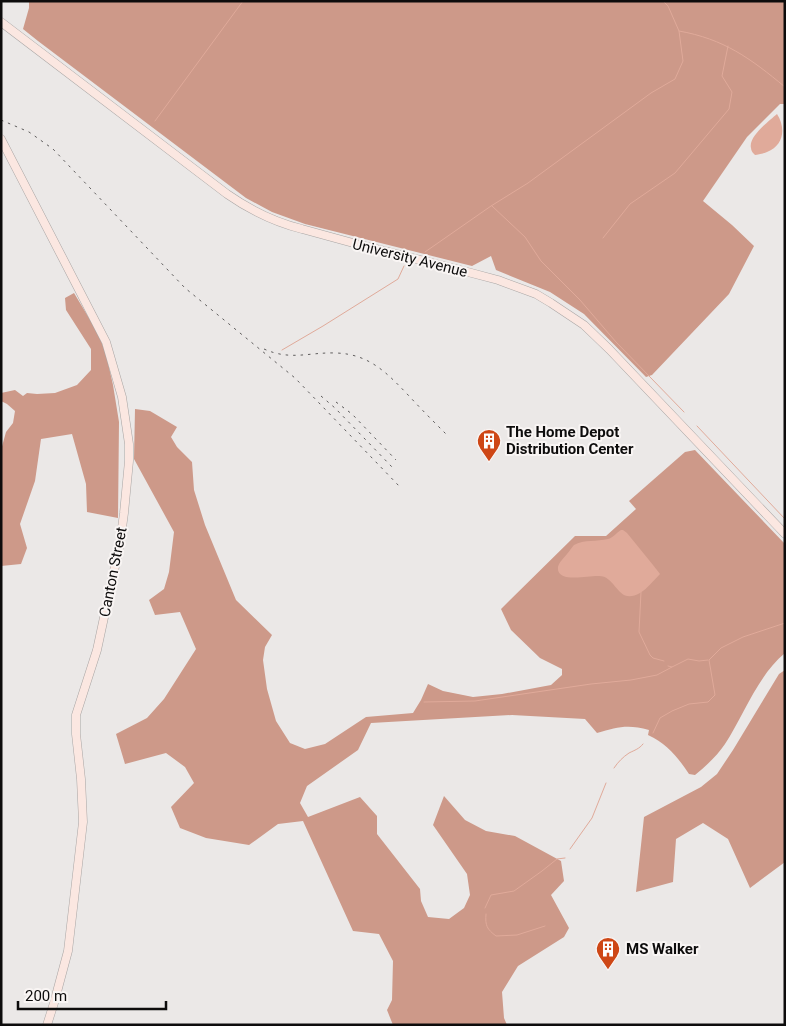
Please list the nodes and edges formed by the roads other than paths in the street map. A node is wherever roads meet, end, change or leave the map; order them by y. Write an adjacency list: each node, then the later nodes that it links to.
1 (1, 22): 3 (main road, University Avenue)
2 (1, 139): 4 (main road, Canton Street)
3 (785, 534)
4 (47, 1025)

